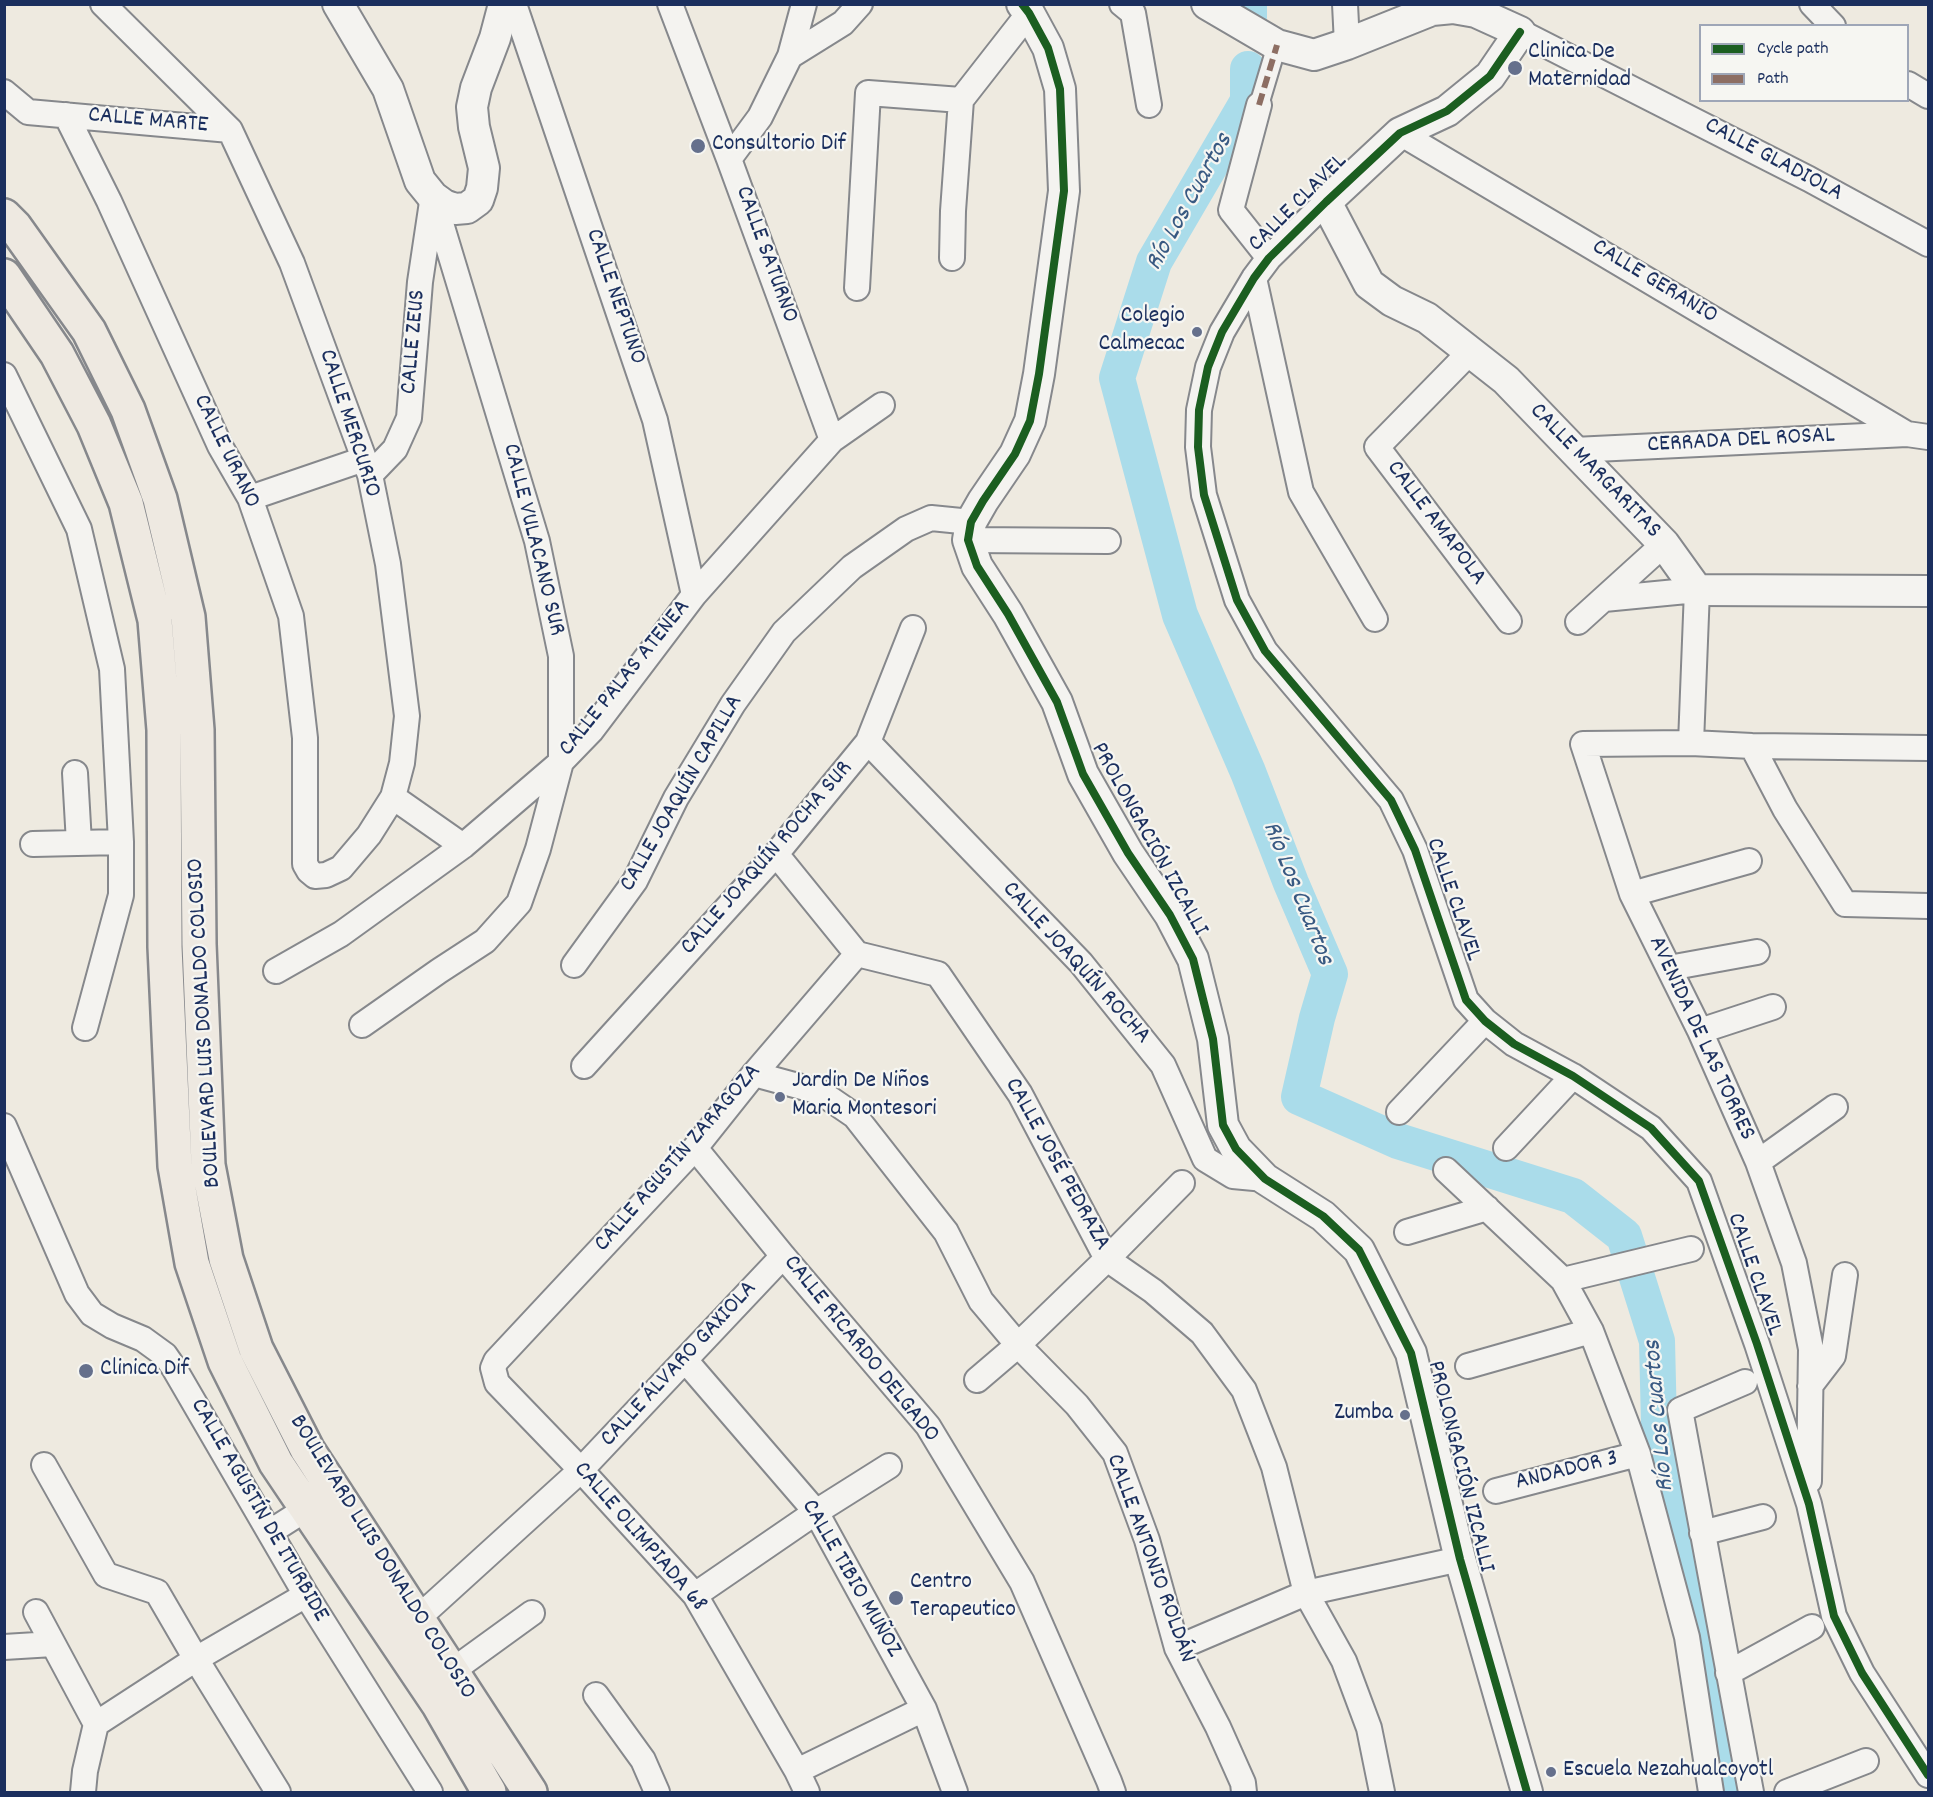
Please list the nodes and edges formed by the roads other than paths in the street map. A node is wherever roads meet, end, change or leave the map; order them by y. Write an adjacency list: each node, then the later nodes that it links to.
1 (103, 4): 28 (street, CALLE MERCURIO)
2 (338, 4): 31 (street)
3 (504, 4): 31 (street)
4 (514, 4): 53 (street, CALLE NEPTUNO)
5 (670, 4): 30 (street, CALLE SATURNO)
6 (804, 4): 20 (street)
7 (860, 4): 20 (street)
8 (1122, 4): 25 (street)
9 (1207, 4): 19 (street)
10 (1345, 4): 18 (street)
11 (1410, 4): 16 (street)
12 (1812, 4): 15 (street)
13 (1478, 8): 16 (street); 17 (street)
14 (1025, 9): 24 (street); 48 (street)
15 (1831, 24)
16 (1388, 28): 18 (street)
17 (1520, 32): 29 (street, CALLE CLAVEL); 34 (street, CALLE GLADIOLA)
18 (1347, 44): 19 (street)
19 (1277, 45): 26 (street)
20 (790, 56): 30 (street)
21 (1909, 85): 23 (street)
22 (4, 92): 27 (street)
23 (1929, 96)
24 (961, 100): 35 (street); 39 (street)
25 (1149, 105)
26 (1259, 105): 36 (street)
27 (66, 115): 28 (street, CALLE MARTE); 47 (street, CALLE URANO)
28 (230, 130): 46 (street, CALLE MERCURIO)
29 (1400, 133): 32 (street, CALLE CLAVEL); 43 (street, CALLE GERANIO)
30 (729, 159): 44 (street, CALLE SATURNO)
31 (433, 197): 46 (street, CALLE ZEUS); 63 (street, CALLE VULACANO SUR)
32 (1326, 202): 36 (street, CALLE CLAVEL); 40 (street, CALLE MARGARITAS)
33 (4, 216): 129 (highway, BOULEVARD LUIS DONALDO COLOSIO)
34 (1929, 244)
35 (952, 258)
36 (1269, 258): 38 (street, CALLE CLAVEL)
37 (4, 276): 118 (highway, BOULEVARD LUIS DONALDO COLOSIO)
38 (1254, 278): 55 (street); 81 (street, CALLE CLAVEL)
39 (857, 288)
40 (1470, 352): 45 (street, CALLE MARGARITAS); 56 (street, CALLE AMAPOLA)
41 (8, 393): 66 (street)
42 (882, 405): 44 (street, CALLE PALAS ATENEA)
43 (1918, 436): 45 (street, CERRADA DEL ROSAL)
44 (832, 440): 53 (street, CALLE PALAS ATENEA)
45 (1574, 450): 50 (street, CALLE MARGARITAS)
46 (367, 467): 47 (street); 65 (street, CALLE MERCURIO)
47 (250, 498): 72 (street, CALLE URANO)
48 (970, 531): 49 (street, CALLE JOAQUÍN CAPILLA); 77 (street, CALLE JOAQUÍN CAPILLA); 95 (street, PROLONGACIÓN IZCALLI)
49 (1108, 541)
50 (1664, 544): 51 (street, CALLE MARGARITAS); 54 (street)
51 (1697, 590): 52 (street); 54 (street); 60 (street)
52 (1929, 591)
53 (694, 595): 63 (street, CALLE PALAS ATENEA)
54 (1604, 598): 57 (street)
55 (1374, 619)
56 (1509, 621)
57 (1578, 622)
58 (913, 628): 59 (street, CALLE JOAQUÍN ROCHA SUR)
59 (868, 742): 70 (street, CALLE JOAQUÍN ROCHA SUR); 95 (street, CALLE JOAQUÍN ROCHA)
60 (1691, 743): 61 (street, AVENIDA DE LAS TORRES); 73 (street, AVENIDA DE LAS TORRES)
61 (1752, 746): 62 (street, AVENIDA DE LAS TORRES); 74 (street)
62 (1929, 748)
63 (561, 762): 69 (street, CALLE PALAS ATENEA); 82 (street, CALLE VULACANO SUR)
64 (75, 773): 67 (street)
65 (393, 797): 69 (street); 72 (street, CALLE MERCURIO)
66 (120, 842): 67 (street); 83 (street)
67 (79, 843): 68 (street)
68 (33, 844)
69 (463, 846): 79 (street, CALLE PALAS ATENEA)
70 (776, 854): 76 (street); 85 (street, CALLE JOAQUÍN ROCHA SUR)
71 (1749, 861): 73 (street)
72 (315, 876)
73 (1632, 894): 78 (street, AVENIDA DE LAS TORRES)
74 (1929, 906)
75 (1757, 952): 78 (street)
76 (857, 954): 86 (street, CALLE AGUSTÍN ZARAGOZA); 101 (street, CALLE JOSÉ PEDRAZA)
77 (574, 965)
78 (1669, 968): 84 (street, AVENIDA DE LAS TORRES)
79 (276, 971)
80 (1773, 1007): 84 (street)
81 (1485, 1021): 87 (street, CALLE CLAVEL); 89 (street)
82 (362, 1025)
83 (85, 1028)
84 (1700, 1031): 93 (street, AVENIDA DE LAS TORRES)
85 (584, 1066)
86 (754, 1074): 91 (street, CALLE AGUSTÍN ZARAGOZA); 105 (street, CALLE ANTONIO ROLDÁN)
87 (1573, 1076): 92 (street); 117 (street, CALLE CLAVEL)
88 (1835, 1107): 93 (street)
89 (1399, 1112)
90 (4, 1126): 121 (street, CALLE AGUSTÍN DE ITURBIDE)
91 (695, 1148): 100 (street, CALLE RICARDO DELGADO); 107 (street, CALLE AGUSTÍN ZARAGOZA)
92 (1506, 1148)
93 (1758, 1162): 111 (street, AVENIDA DE LAS TORRES)
94 (1446, 1170): 97 (street)
95 (1265, 1179): 123 (street, PROLONGACIÓN IZCALLI)
96 (1182, 1183): 101 (street)
97 (1487, 1208): 98 (street); 103 (street)
98 (1407, 1232)
99 (1690, 1249): 103 (street)
100 (783, 1256): 106 (street, CALLE ÁLVARO GAXIOLA); 150 (street, CALLE RICARDO DELGADO)
101 (1107, 1260): 105 (street); 124 (street, CALLE JOSÉ PEDRAZA)
102 (1845, 1275): 111 (street)
103 (1563, 1281): 104 (street)
104 (1591, 1331): 108 (street); 112 (street)
105 (1018, 1345): 109 (street); 133 (street, CALLE ANTONIO ROLDÁN)
106 (685, 1360): 115 (street, CALLE ÁLVARO GAXIOLA); 119 (street, CALLE TIBIO MUÑOZ)
107 (496, 1361): 115 (street, CALLE OLIMPIADA 68)
108 (1468, 1366)
109 (977, 1380)
110 (1745, 1382): 122 (street)
111 (1810, 1386): 117 (street, AVENIDA DE LAS TORRES)
112 (1638, 1454): 116 (street, ANDADOR 3); 154 (street)
113 (44, 1465): 134 (street)
114 (889, 1466): 119 (street)
115 (581, 1470): 126 (street, CALLE OLIMPIADA 68); 129 (street, CALLE ÁLVARO GAXIOLA)
116 (1496, 1491)
117 (1809, 1504): 141 (street, CALLE CLAVEL)
118 (306, 1509): 121 (street); 146 (highway, BOULEVARD LUIS DONALDO COLOSIO)
119 (816, 1512): 126 (street); 138 (street, CALLE TIBIO MUÑOZ)
120 (1763, 1517): 122 (street)
121 (270, 1532): 125 (street, CALLE AGUSTÍN DE ITURBIDE)
122 (1702, 1533): 136 (street)
123 (1460, 1559): 124 (street); 153 (street, PROLONGACIÓN IZCALLI)
124 (1306, 1593): 133 (street); 152 (street, CALLE JOSÉ PEDRAZA)
125 (306, 1595): 134 (street); 145 (street, CALLE AGUSTÍN DE ITURBIDE)
126 (695, 1595): 142 (street, CALLE OLIMPIADA 68)
127 (36, 1612): 131 (street)
128 (532, 1613): 135 (street)
129 (417, 1619): 135 (highway, BOULEVARD LUIS DONALDO COLOSIO)
130 (1812, 1628): 136 (street)
131 (53, 1644): 132 (street); 139 (street)
132 (4, 1647)
133 (1177, 1648): 151 (street, CALLE ANTONIO ROLDÁN)
134 (196, 1659): 139 (street); 144 (street)
135 (452, 1671): 147 (highway, BOULEVARD LUIS DONALDO COLOSIO)
136 (1728, 1673): 155 (street)
137 (596, 1695): 148 (street)
138 (924, 1709): 142 (street); 149 (street, CALLE TIBIO MUÑOZ)
139 (96, 1724): 143 (street)
140 (1866, 1761): 156 (street)
141 (1929, 1775)
142 (802, 1782)
143 (83, 1792)
144 (278, 1792)
145 (430, 1792)
146 (489, 1792)
147 (530, 1792)
148 (657, 1792)
149 (955, 1792)
150 (1113, 1792)
151 (1244, 1792)
152 (1382, 1792)
153 (1527, 1792)
154 (1711, 1792)
155 (1751, 1792)
156 (1787, 1792)

